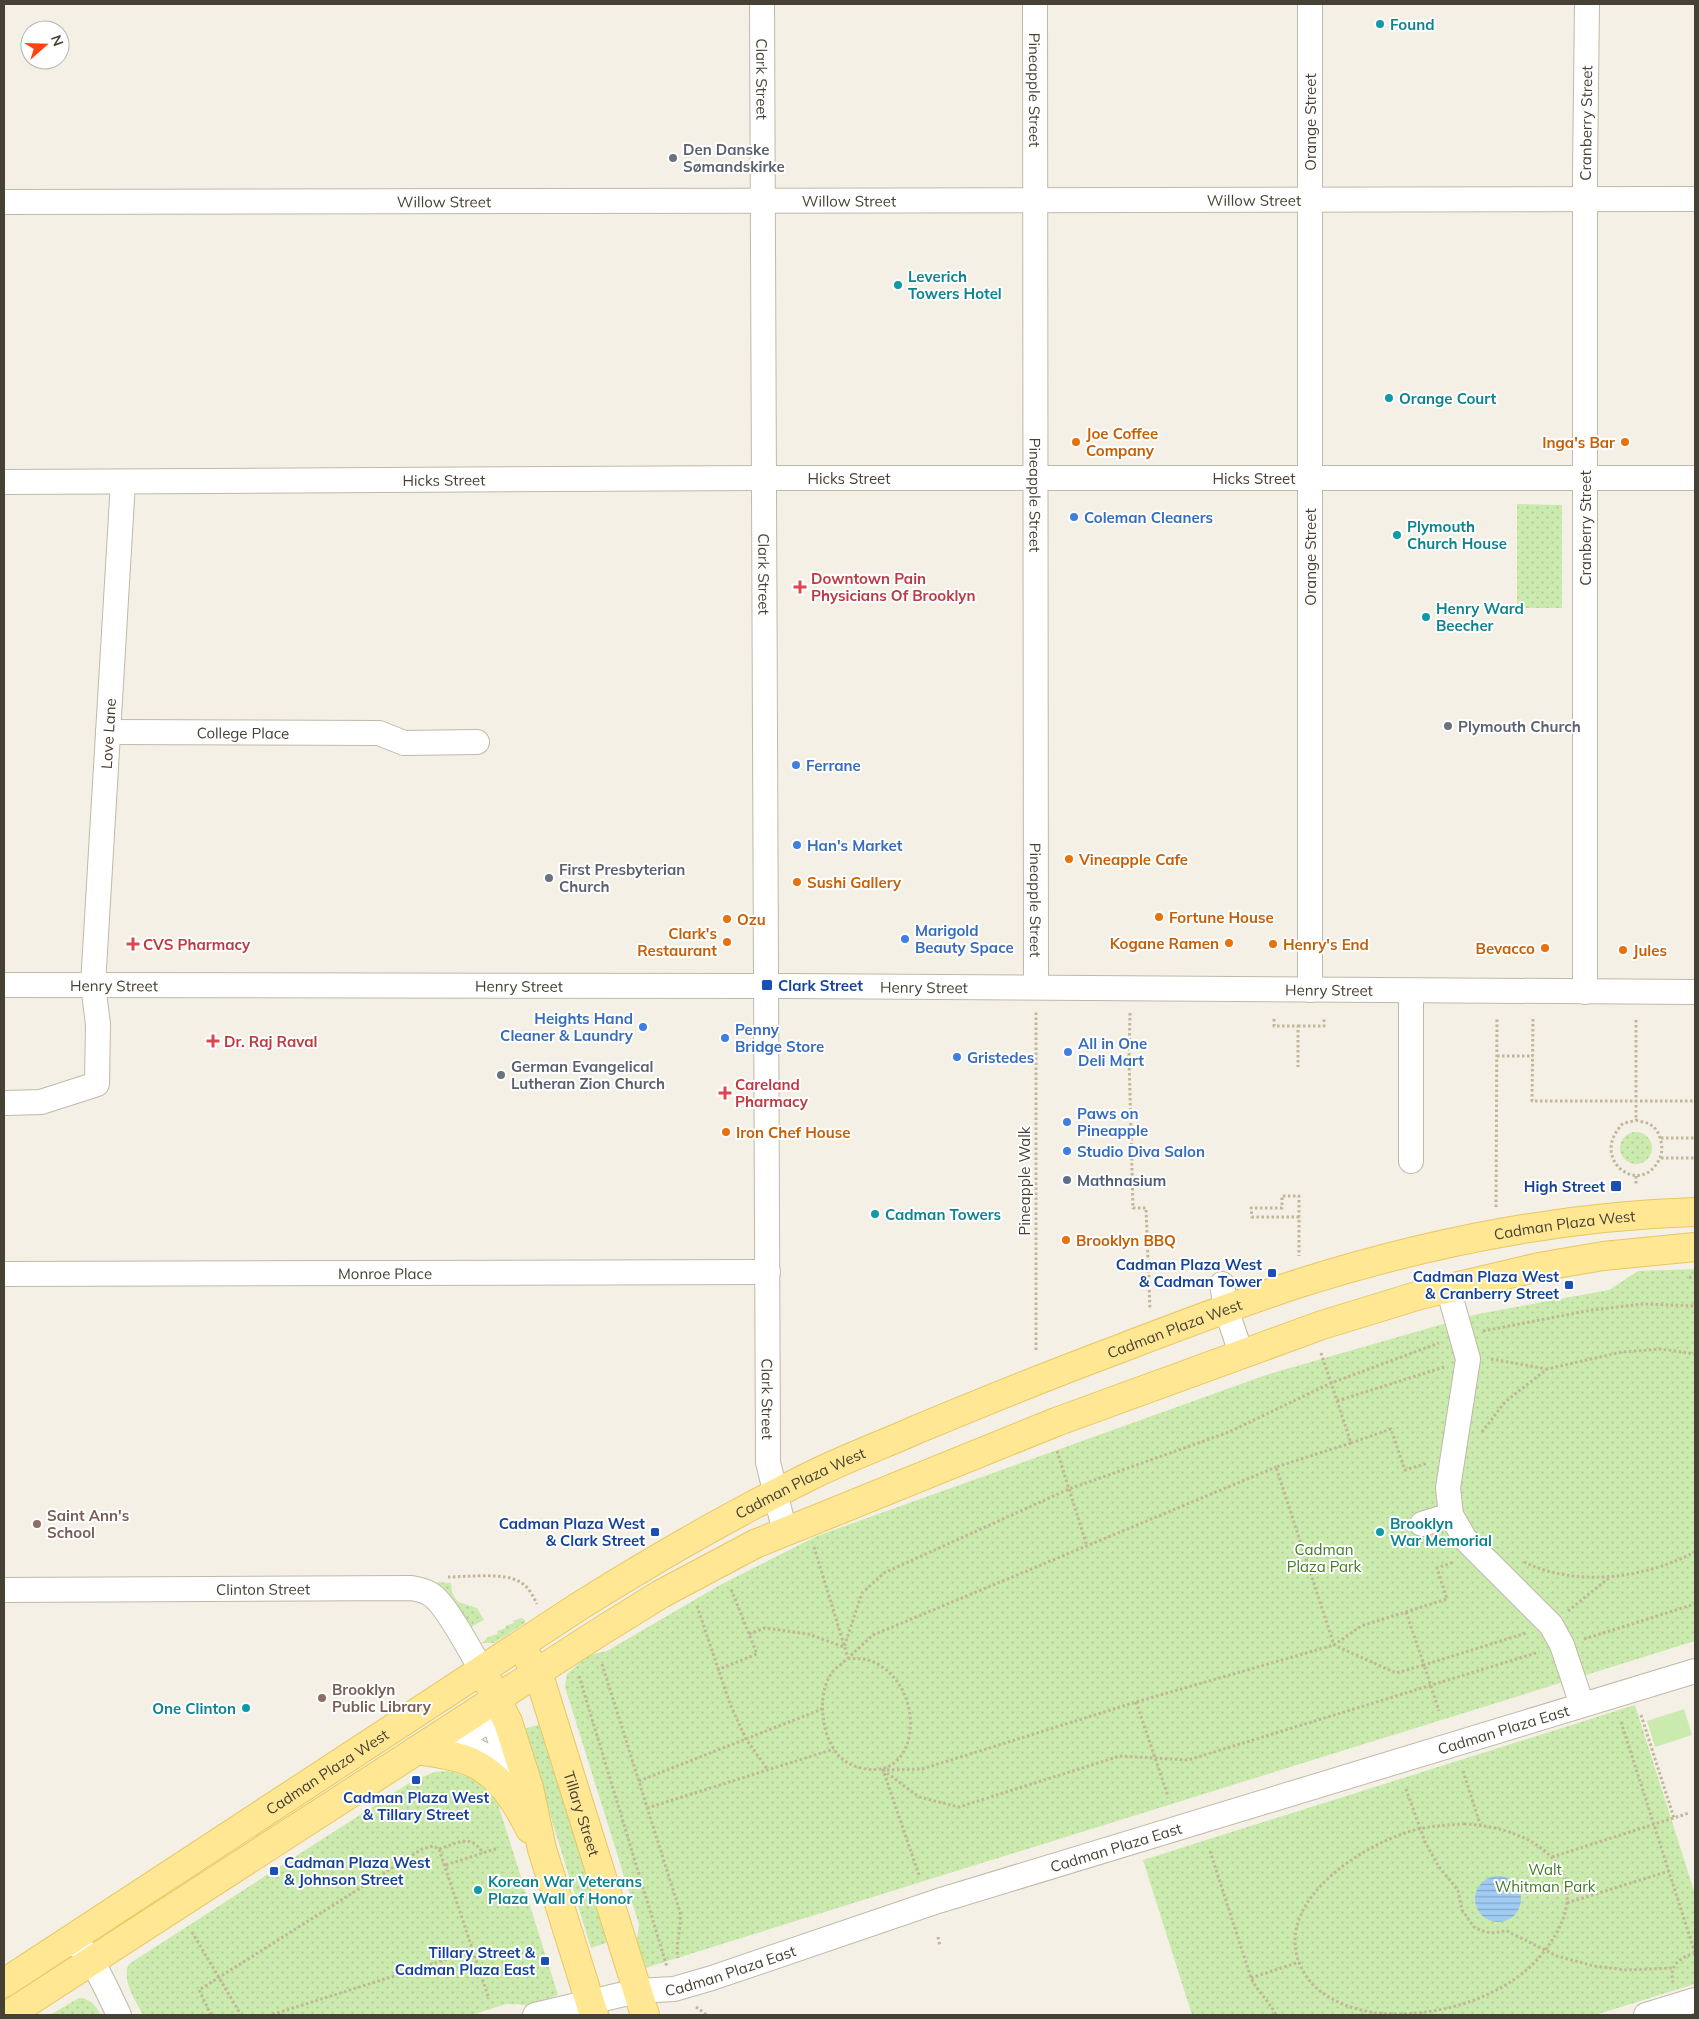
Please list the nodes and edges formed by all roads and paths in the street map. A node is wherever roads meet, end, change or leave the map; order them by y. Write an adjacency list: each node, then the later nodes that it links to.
1 (762, 4): 9 (street, Clark Street)
2 (1035, 4): 7 (street, Pineapple Street)
3 (1310, 4): 8 (street, Orange Street)
4 (1587, 4): 5 (street, Cranberry Street)
5 (1585, 199): 6 (street, Willow Street); 8 (street, Willow Street); 14 (street, Cranberry Street)
6 (1695, 199)
7 (1035, 200): 8 (street, Willow Street); 9 (street, Willow Street); 12 (street, Pineapple Street)
8 (1310, 200): 13 (street, Orange Street)
9 (762, 201): 10 (street, Willow Street); 11 (street, Clark Street)
10 (4, 202)
11 (764, 478): 12 (street, Hicks Street); 17 (street, Hicks Street); 22 (street, Clark Street)
12 (1035, 478): 13 (street, Hicks Street); 23 (street, Pineapple Street)
13 (1310, 478): 14 (street, Hicks Street); 24 (street, Orange Street)
14 (1585, 478): 15 (street, Hicks Street); 26 (street, Cranberry Street)
15 (1695, 478)
16 (4, 482): 17 (street, Hicks Street)
17 (123, 482): 18 (street, Love Lane)
18 (108, 732): 19 (street, College Place); 20 (street, Love Lane)
19 (477, 742)
20 (93, 984): 21 (street, Henry Street); 22 (street, Henry Street); 41 (street, Love Lane)
21 (4, 985)
22 (766, 986): 23 (street, Henry Street); 55 (street, Clark Street)
23 (1036, 987): 24 (street, Henry Street)
24 (1310, 990): 25 (street, Henry Street)
25 (1411, 991): 26 (street, Henry Street); 47 (street)
26 (1585, 992): 27 (street, Henry Street)
27 (1695, 992)
28 (1036, 1012): 64 (path, Pineapple Walk)
29 (1130, 1013): 62 (path)
30 (1274, 1019): 35 (path)
31 (1324, 1019): 35 (path)
32 (1497, 1019): 36 (path)
33 (1533, 1019): 37 (path)
34 (1636, 1020): 39 (path)
35 (1298, 1026): 38 (path)
36 (1497, 1056): 37 (path); 50 (path)
37 (1533, 1056): 39 (path)
38 (1298, 1067)
39 (1636, 1101): 40 (path); 42 (path)
40 (1695, 1101)
41 (6, 1103)
42 (1636, 1120): 43 (path); 48 (path)
43 (1661, 1138): 44 (path); 45 (path)
44 (1695, 1138)
45 (1661, 1158): 46 (path); 48 (path)
46 (1695, 1158)
47 (1411, 1161)
48 (1636, 1176): 49 (path)
49 (1636, 1186)
50 (1496, 1207)
51 (1695, 1212): 60 (main road, Cadman Plaza West)
52 (1299, 1217): 52 (path); 54 (path)
53 (1695, 1247): 59 (main road, Cadman Plaza West)
54 (1299, 1256)
55 (768, 1272): 56 (street, Monroe Place); 79 (street, Clark Street)
56 (4, 1274)
57 (1689, 1277): 58 (path)
58 (1695, 1278)
59 (1448, 1288): 63 (street); 66 (main road, Cadman Plaza West)
60 (1224, 1296): 66 (street); 79 (main road, Cadman Plaza West)
61 (1695, 1306): 63 (path)
62 (1150, 1310)
63 (1461, 1336): 68 (street); 71 (path)
64 (1036, 1350)
65 (1320, 1350): 71 (path)
66 (1241, 1354): 82 (main road, Cadman Plaza West)
67 (1695, 1354): 70 (path)
68 (1468, 1359): 70 (path); 80 (street)
69 (1438, 1369): 72 (path)
70 (1547, 1369): 73 (path)
71 (1331, 1383): 72 (path); 78 (path)
72 (1337, 1401): 74 (path)
73 (1480, 1436)
74 (1351, 1443): 76 (path); 77 (path)
75 (1057, 1451): 78 (path)
76 (1276, 1467): 83 (path); 96 (path)
77 (1405, 1470)
78 (1069, 1489): 83 (path); 97 (path)
79 (776, 1493): 82 (street, Clark Street); 95 (main road, Cadman Plaza West)
80 (1451, 1515): 81 (street); 109 (street)
81 (1422, 1524)
82 (785, 1533): 104 (main road, Cadman Plaza West)
83 (1087, 1546): 98 (path)
84 (814, 1547): 97 (path)
85 (1695, 1552): 86 (path)
86 (1521, 1561)
87 (1437, 1568): 93 (path)
88 (503, 1577): 91 (path)
89 (731, 1588): 94 (path)
90 (4, 1590): 101 (street, Clinton Street)
91 (534, 1598)
92 (697, 1606): 102 (path)
93 (1406, 1612): 96 (path); 100 (path)
94 (749, 1634): 97 (path); 102 (path)
95 (519, 1644): 101 (main road, Cadman Plaza West); 104 (main road, Tillary Street)
96 (1334, 1645): 100 (path); 108 (path)
97 (844, 1647): 98 (path)
98 (848, 1658): 110 (path); 119 (path)
99 (602, 1664): 121 (path)
100 (1424, 1665): 106 (path)
101 (481, 1669): 107 (main road); 142 (main road, Cadman Plaza West)
102 (717, 1670): 114 (path)
103 (1695, 1671): 109 (street, Cadman Plaza East)
104 (536, 1672): 107 (main road, Cadman Plaza West); 158 (main road, Tillary Street)
105 (579, 1678): 149 (path)
106 (1431, 1686): 111 (path); 117 (path)
107 (497, 1698): 115 (main road, Cadman Plaza West); 132 (main road)
108 (1136, 1702): 117 (path); 119 (path)
109 (1582, 1705): 158 (street, Cadman Plaza East)
110 (822, 1709): 114 (path); 116 (path)
111 (1439, 1711)
112 (1641, 1716): 126 (path)
113 (1621, 1722): 128 (path)
114 (746, 1739): 118 (path); 121 (path)
115 (417, 1750): 132 (main road); 148 (main road, Cadman Plaza West)
116 (834, 1750): 118 (path); 119 (path)
117 (1154, 1758): 119 (path); 123 (path)
118 (768, 1770): 124 (path)
119 (883, 1770): 138 (path)
120 (1463, 1771): 127 (path)
121 (639, 1781): 124 (path)
122 (1406, 1789): 129 (path)
123 (1168, 1796)
124 (647, 1808): 147 (path)
125 (1689, 1813): 126 (path)
126 (1674, 1818): 128 (path)
127 (1480, 1824): 129 (path); 135 (path)
128 (1654, 1824): 135 (path); 137 (path)
129 (1420, 1829): 144 (path); 150 (path)
130 (498, 1848): 134 (path)
131 (439, 1849): 134 (path); 136 (path); 152 (path)
132 (542, 1849): 159 (main road)
133 (1210, 1851): 153 (path)
134 (483, 1853): 136 (path)
135 (1552, 1857): 139 (path)
136 (446, 1865): 145 (path)
137 (1669, 1871): 139 (path); 146 (path)
138 (919, 1875)
139 (1566, 1904): 144 (path)
140 (192, 1932): 152 (path)
141 (938, 1937): 143 (path)
142 (65, 1942): 148 (street); 155 (main road, Cadman Plaza West)
143 (940, 1946)
144 (1545, 1950): 150 (path); 151 (path)
145 (473, 1951): 156 (path); 164 (path)
146 (1695, 1953): 151 (path)
147 (678, 1958)
148 (90, 1961): 160 (main road, Cadman Plaza West); 161 (street)
149 (666, 1962)
150 (1299, 1962): 153 (path)
151 (1673, 1968): 154 (path)
152 (219, 1978): 162 (path); 163 (path)
153 (1251, 1978): 166 (path)
154 (1672, 1980)
155 (4, 1982)
156 (489, 1999)
157 (1695, 2000): 167 (street)
158 (641, 2003): 159 (street, Cadman Plaza East)
159 (592, 2009): 165 (street, Cadman Plaza East)
160 (8, 2015)
161 (119, 2015)
162 (211, 2015)
163 (241, 2015)
164 (271, 2015)
165 (536, 2015)
166 (1276, 2015)
167 (1646, 2015)

